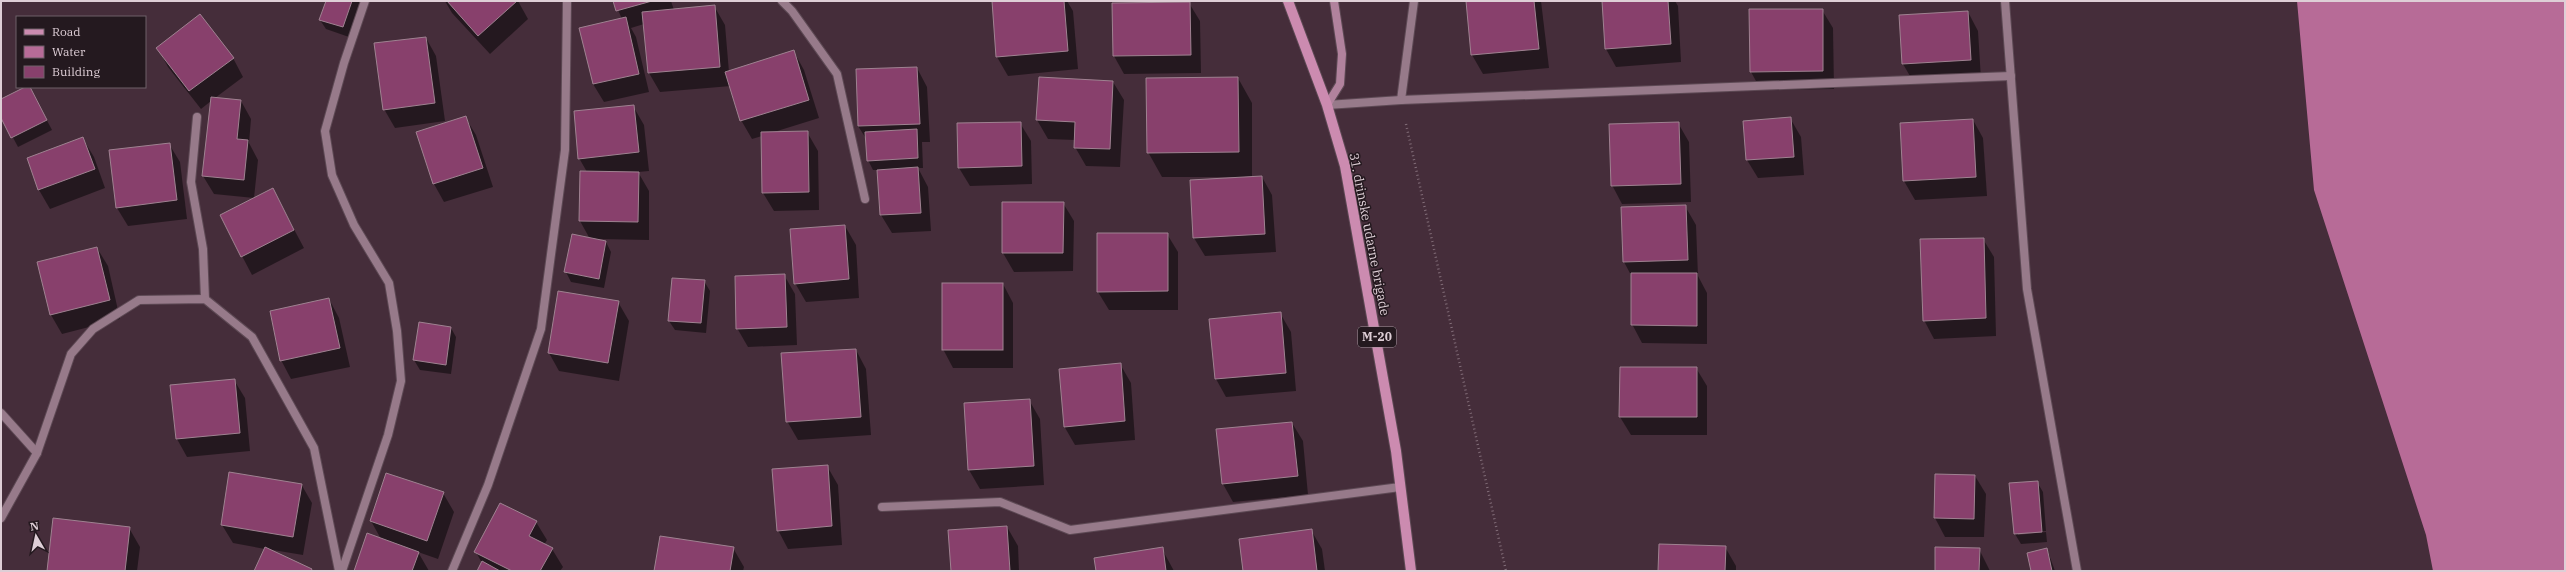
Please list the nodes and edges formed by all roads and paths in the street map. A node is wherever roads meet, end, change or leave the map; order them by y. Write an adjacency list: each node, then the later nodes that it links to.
1 (366, 1): 19 (street)
2 (567, 1): 20 (street)
3 (782, 1): 12 (street)
4 (1288, 1): 10 (main road, M-20)
5 (1334, 1): 10 (main road)
6 (1414, 1): 9 (street)
7 (2005, 1): 8 (street)
8 (2011, 76): 9 (street); 23 (street)
9 (1401, 100): 10 (street); 22 (path)
10 (1327, 105): 16 (main road, 31. drinske udarne brigade / M-20)
11 (197, 117): 13 (street)
12 (864, 199)
13 (205, 299): 15 (street); 19 (street)
14 (1, 413): 15 (street)
15 (36, 453): 18 (street)
16 (1400, 487): 17 (street); 21 (main road, 31. drinske udarne brigade / M-20)
17 (882, 507)
18 (1, 518)
19 (341, 571)
20 (452, 571)
21 (1411, 571)
22 (1506, 571)
23 (2076, 571)

